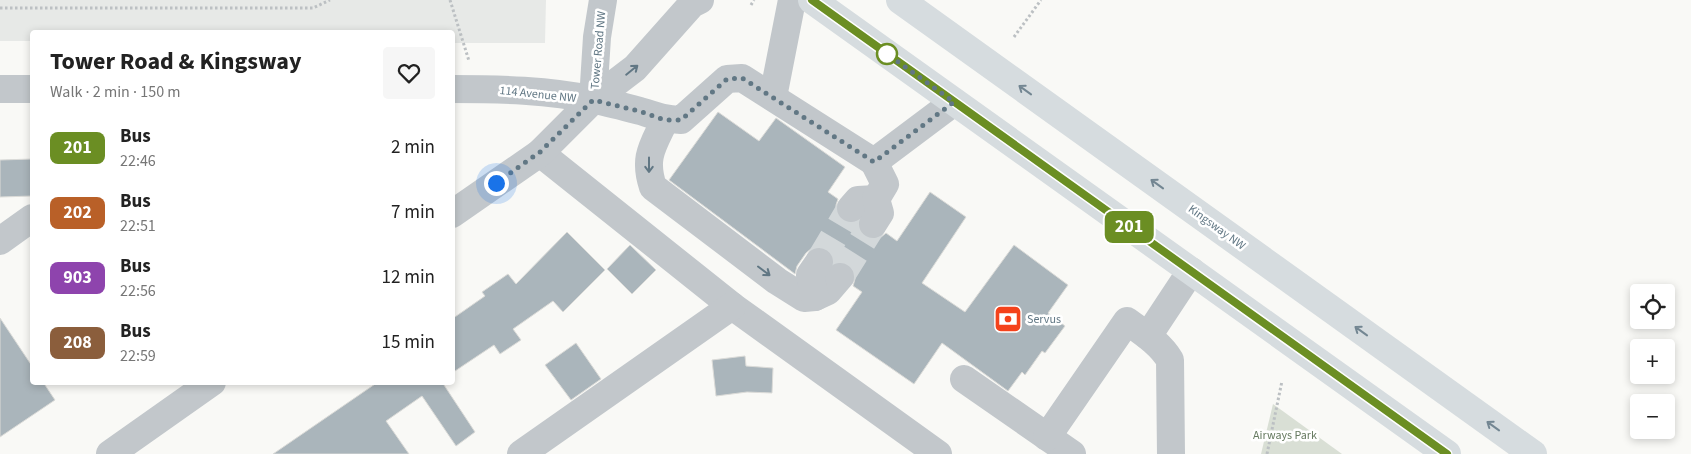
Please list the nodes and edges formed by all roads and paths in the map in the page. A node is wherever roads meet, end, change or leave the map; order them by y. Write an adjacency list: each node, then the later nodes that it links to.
1 (330, 0): 11 (path)
2 (450, 0): 13 (path)
3 (603, 0): 18 (street, Tower Road NW)
4 (700, 0): 18 (street, Tower Road NW, one-way to 4)
5 (754, 0): 10 (path)
6 (792, 0): 17 (street)
7 (812, 0): 19 (main road)
8 (900, 0): 42 (main road, Kingsway NW, one-way to 8)
9 (1041, 0): 12 (path)
10 (752, 5)
11 (0, 8)
12 (1014, 37)
13 (469, 62)
14 (30, 88): 15 (street)
15 (0, 89)
16 (455, 89): 18 (street, 114 Avenue NW)
17 (773, 97): 20 (street); 22 (street)
18 (593, 100): 20 (street, 114 Avenue NW); 21 (street, Tower Road NW)
19 (954, 102): 22 (street); 28 (main road)
20 (665, 120): 27 (street, one-way to 27)
21 (540, 152): 24 (street, Tower Road NW); 29 (street)
22 (874, 162): 23 (street)
23 (851, 208)
24 (455, 212)
25 (30, 219): 26 (street)
26 (0, 241)
27 (829, 269)
28 (1191, 271): 30 (street); 41 (main road)
29 (732, 306): 36 (street); 37 (street)
30 (1148, 336): 34 (street); 39 (street)
31 (964, 379): 34 (street)
32 (1282, 381): 40 (path)
33 (208, 385): 35 (street)
34 (1047, 437): 38 (street)
35 (110, 454)
36 (521, 454)
37 (938, 454)
38 (1072, 454)
39 (1171, 454)
40 (1267, 454)
41 (1447, 454)
42 (1533, 454)

